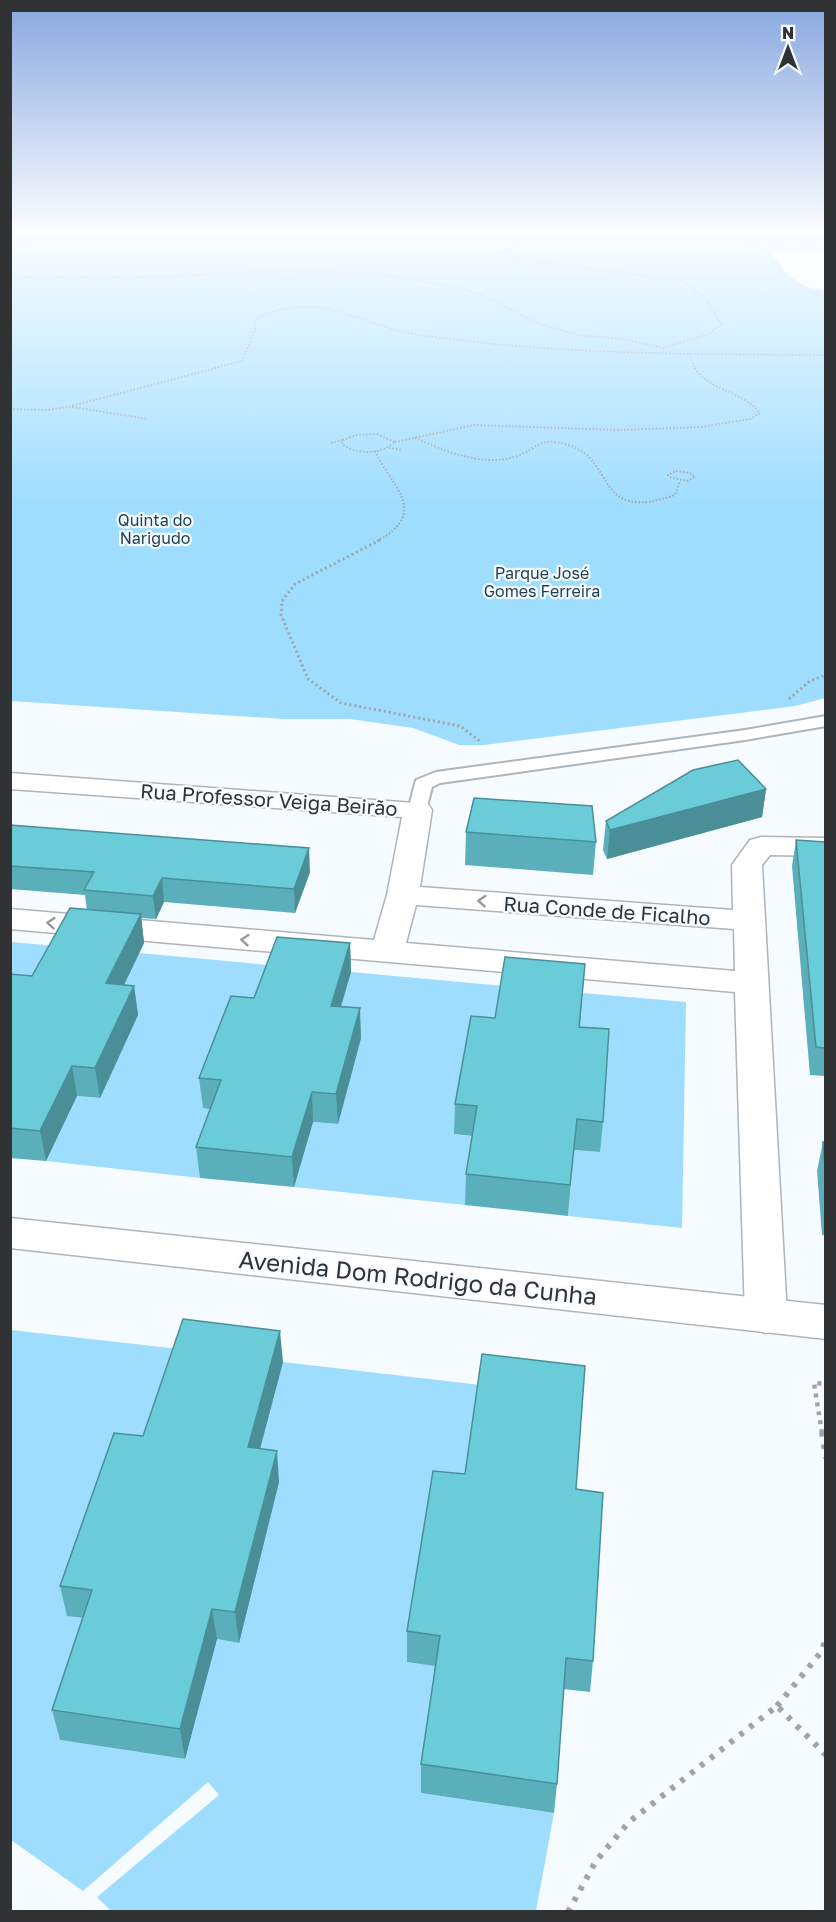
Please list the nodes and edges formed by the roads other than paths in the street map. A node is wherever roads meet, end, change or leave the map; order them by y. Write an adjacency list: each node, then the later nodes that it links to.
1 (825, 720): 3 (lane)
2 (10, 781): 3 (street, Rua Professor Veiga Beirão)
3 (418, 810): 5 (street, Rua Professor Veiga Beirão)
4 (825, 847): 7 (street)
5 (403, 895): 7 (street, Rua Conde de Ficalho, one-way to 5); 8 (street, Rua Professor Veiga Beirão)
6 (10, 919): 8 (street, one-way to 6)
7 (750, 921): 9 (street)
8 (387, 952): 9 (street)
9 (753, 983): 11 (street)
10 (10, 1233): 11 (street, Avenida Dom Rodrigo da Cunha)
11 (766, 1316): 12 (street, Avenida Dom Rodrigo da Cunha)
12 (825, 1322)

